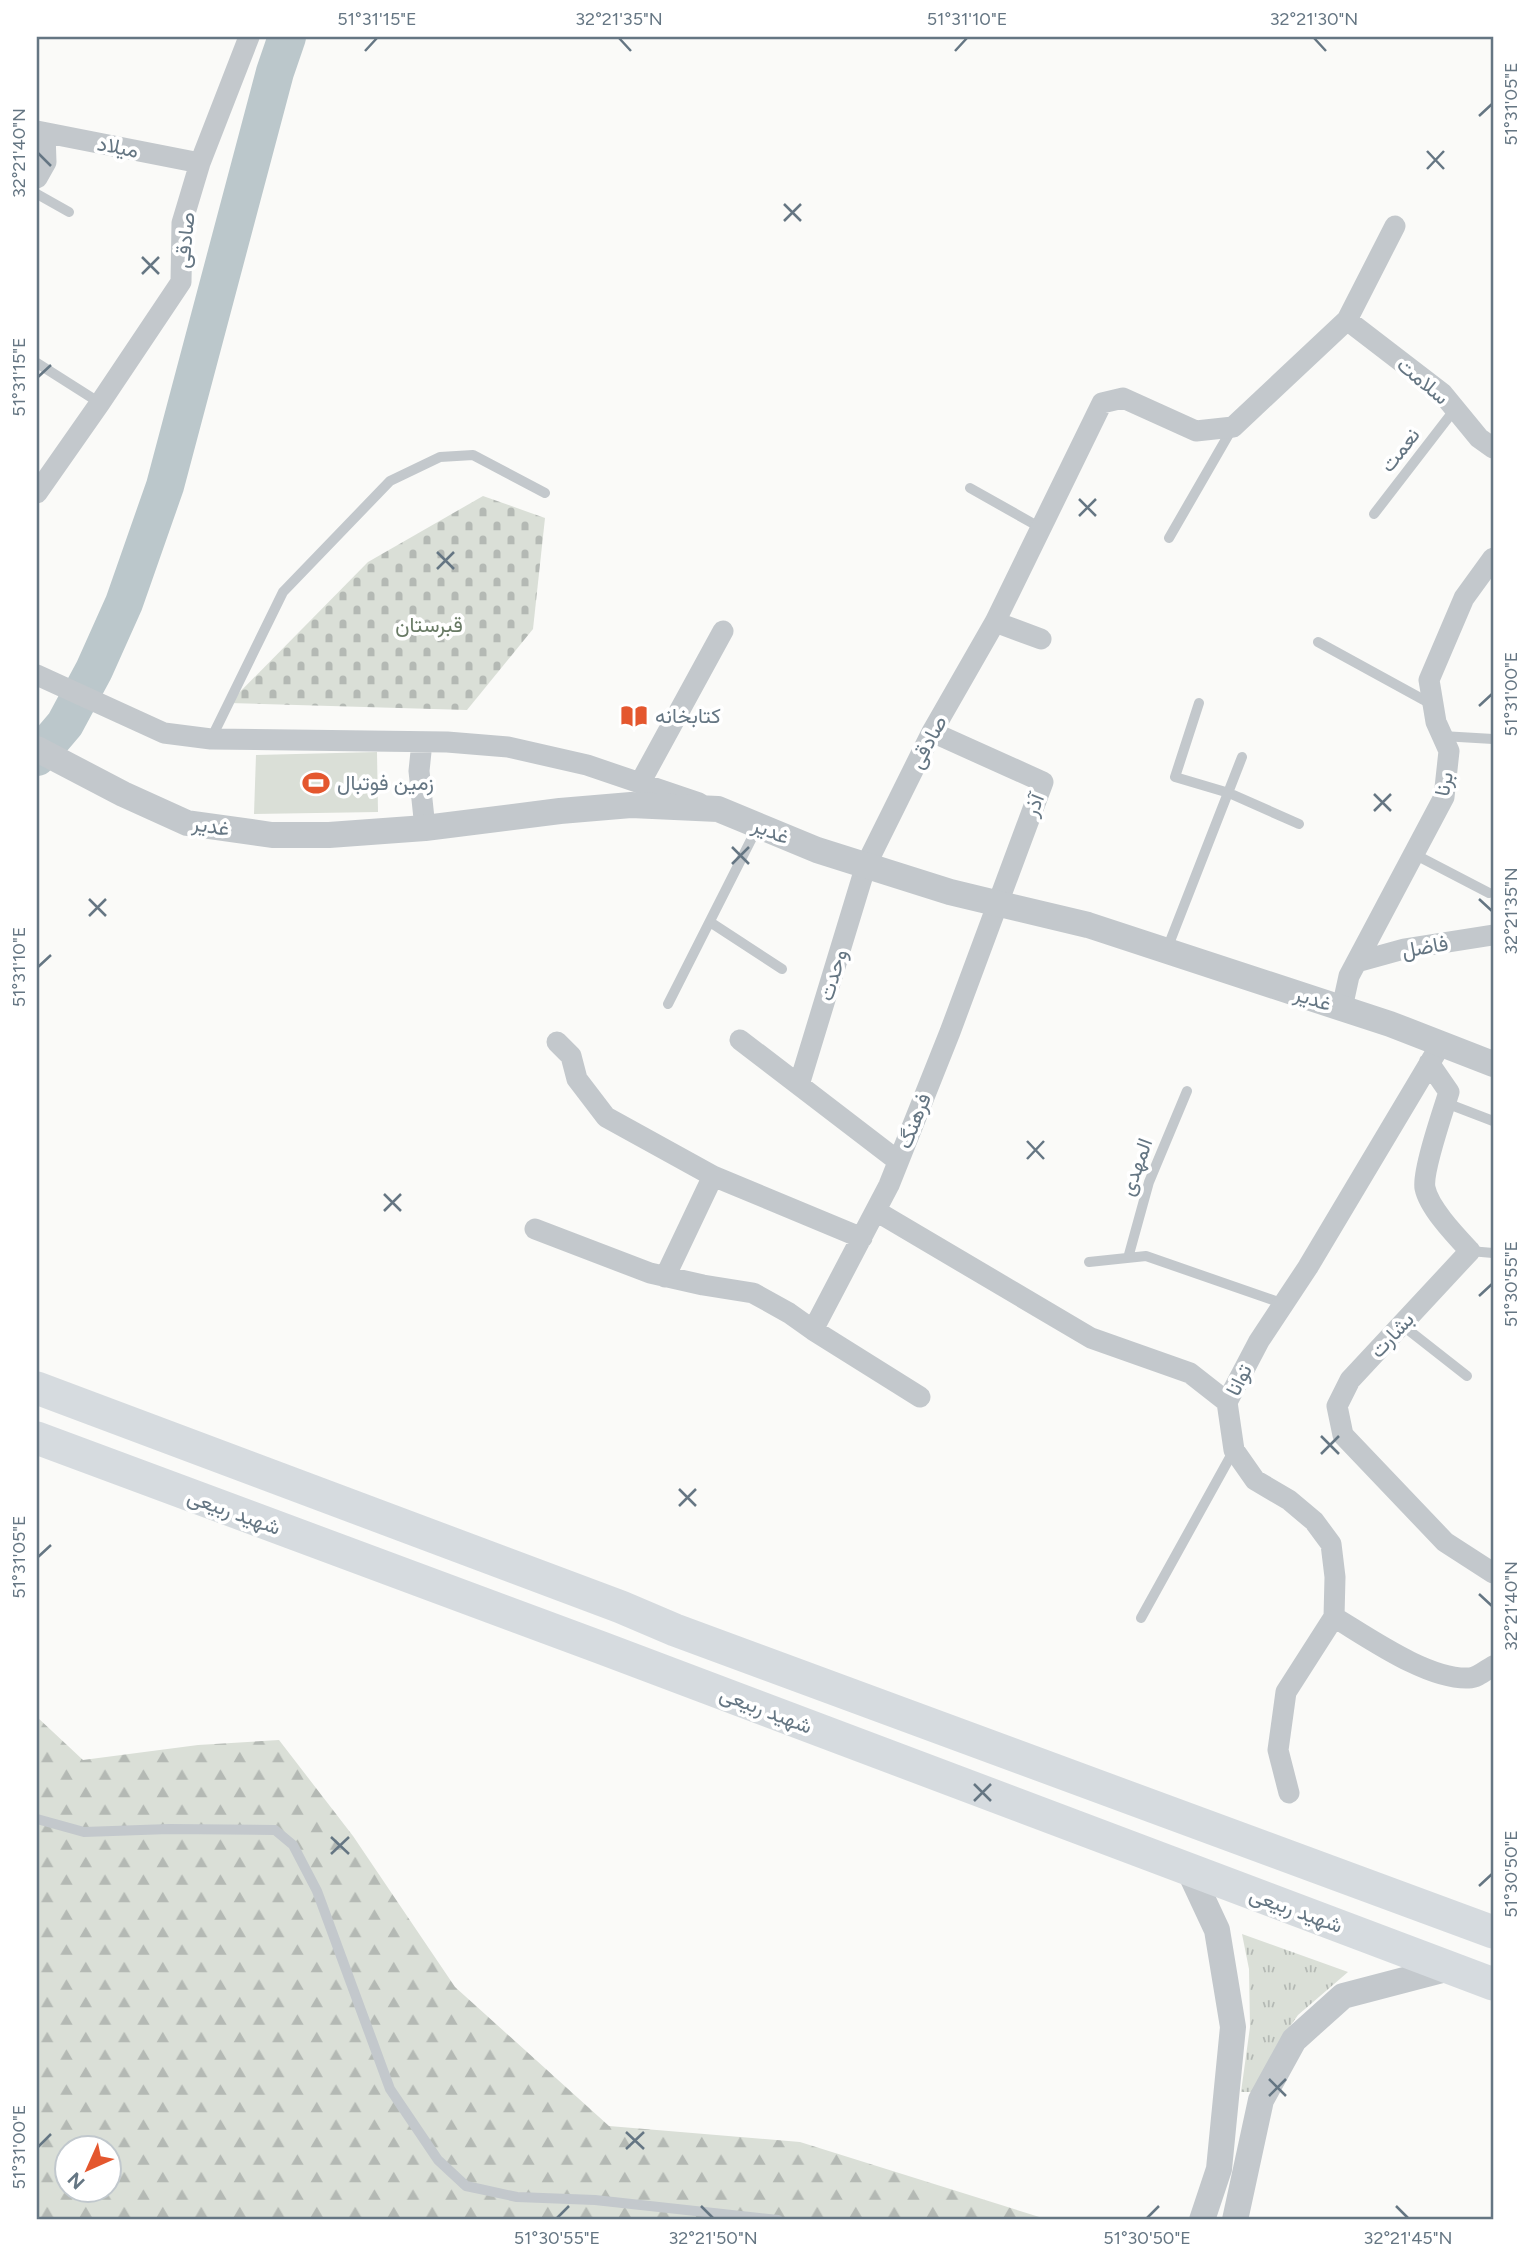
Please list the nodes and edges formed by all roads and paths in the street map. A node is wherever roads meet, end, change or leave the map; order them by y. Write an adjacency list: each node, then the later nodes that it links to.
1 (249, 37): 3 (street, صادقی)
2 (41, 132): 3 (street, میلاد); 4 (street)
3 (200, 163): 10 (street, صادقی)
4 (37, 178)
5 (37, 194): 6 (lane)
6 (69, 212)
7 (1395, 226): 8 (street)
8 (1347, 320): 11 (street, سلامت); 12 (street)
9 (37, 363): 10 (lane)
10 (100, 403): 15 (street, صادقی)
11 (1455, 409): 13 (street, سلامت); 17 (lane, نعمت)
12 (1233, 427): 18 (street, صادقی); 19 (lane)
13 (1493, 448)
14 (970, 488): 18 (lane)
15 (37, 493)
16 (545, 493): 30 (lane)
17 (1374, 514)
18 (1041, 528): 21 (street, صادقی)
19 (1169, 538)
20 (1493, 560): 27 (street, برنا)
21 (995, 622): 23 (street); 28 (street, صادقی)
22 (723, 631): 35 (street)
23 (1041, 639)
24 (1318, 642): 27 (lane)
25 (37, 675): 30 (street)
26 (1199, 703): 36 (lane)
27 (1433, 705): 29 (street, برنا)
28 (932, 732): 42 (street, صادقی); 44 (street, آذر)
29 (1442, 736): 31 (lane); 41 (street, برنا)
30 (211, 739): 32 (street)
31 (1493, 739)
32 (422, 742): 35 (street); 40 (street)
33 (37, 749): 40 (street, غدیر)
34 (1242, 757): 36 (lane)
35 (640, 783): 37 (street)
36 (1229, 793): 38 (lane); 47 (lane)
37 (718, 809): 39 (street, غدیر); 40 (street, غدیر)
38 (1299, 824)
39 (758, 826): 42 (street, غدیر); 45 (lane)
40 (425, 828)
41 (1414, 854): 43 (lane); 48 (street, برنا)
42 (866, 865): 44 (street, غدیر); 56 (street, وحدت)
43 (1489, 892)
44 (997, 903): 47 (street, غدیر); 60 (street, فرهنگ)
45 (710, 922): 49 (lane); 50 (lane)
46 (1493, 935): 48 (street, فاضل)
47 (1166, 951): 51 (street, غدیر)
48 (1357, 962): 51 (street, برنا)
49 (782, 969)
50 (668, 1004)
51 (1342, 1008): 54 (street, غدیر)
52 (740, 1041): 56 (street)
53 (557, 1042): 61 (street)
54 (1435, 1053): 55 (street, غدیر); 58 (street); 70 (street, توانا)
55 (1493, 1064)
56 (799, 1086): 60 (street)
57 (1186, 1091): 67 (lane, المهدی)
58 (1446, 1103): 59 (lane); 65 (street)
59 (1493, 1121)
60 (898, 1161): 62 (street, فرهنگ)
61 (713, 1175): 64 (street); 69 (street)
62 (876, 1211): 64 (street, فرهنگ); 76 (street)
63 (535, 1229): 69 (street)
64 (863, 1238): 72 (street, فرهنگ)
65 (1470, 1251): 66 (lane); 71 (street, بشارت)
66 (1493, 1253)
67 (1128, 1258): 68 (lane); 70 (lane)
68 (1089, 1262)
69 (665, 1277): 72 (street)
70 (1284, 1304): 76 (street, توانا)
71 (1402, 1325): 73 (lane); 79 (street, بشارت)
72 (813, 1331): 75 (street)
73 (1467, 1376)
74 (37, 1388): 80 (main road, شهید ربیعی)
75 (920, 1397)
76 (1227, 1402): 78 (street, توانا)
77 (37, 1438): 84 (main road, شهید ربیعی)
78 (1234, 1450): 81 (street, توانا); 82 (lane)
79 (1493, 1573)
80 (621, 1607): 83 (main road, شهید ربیعی); 84 (main road)
81 (1335, 1616): 85 (street); 87 (street)
82 (1141, 1618)
83 (675, 1630): 86 (main road); 90 (main road, شهید ربیعی)
84 (603, 1648): 86 (main road, شهید ربیعی)
85 (1493, 1666)
86 (657, 1668): 89 (main road, شهید ربیعی)
87 (1289, 1793)
88 (37, 1819): 93 (lane)
89 (1189, 1870): 91 (main road, شهید ربیعی); 94 (street)
90 (1493, 1932)
91 (1450, 1968): 92 (main road, شهید ربیعی); 95 (street)
92 (1493, 1984)
93 (778, 2220)
94 (1202, 2220)
95 (1235, 2220)

